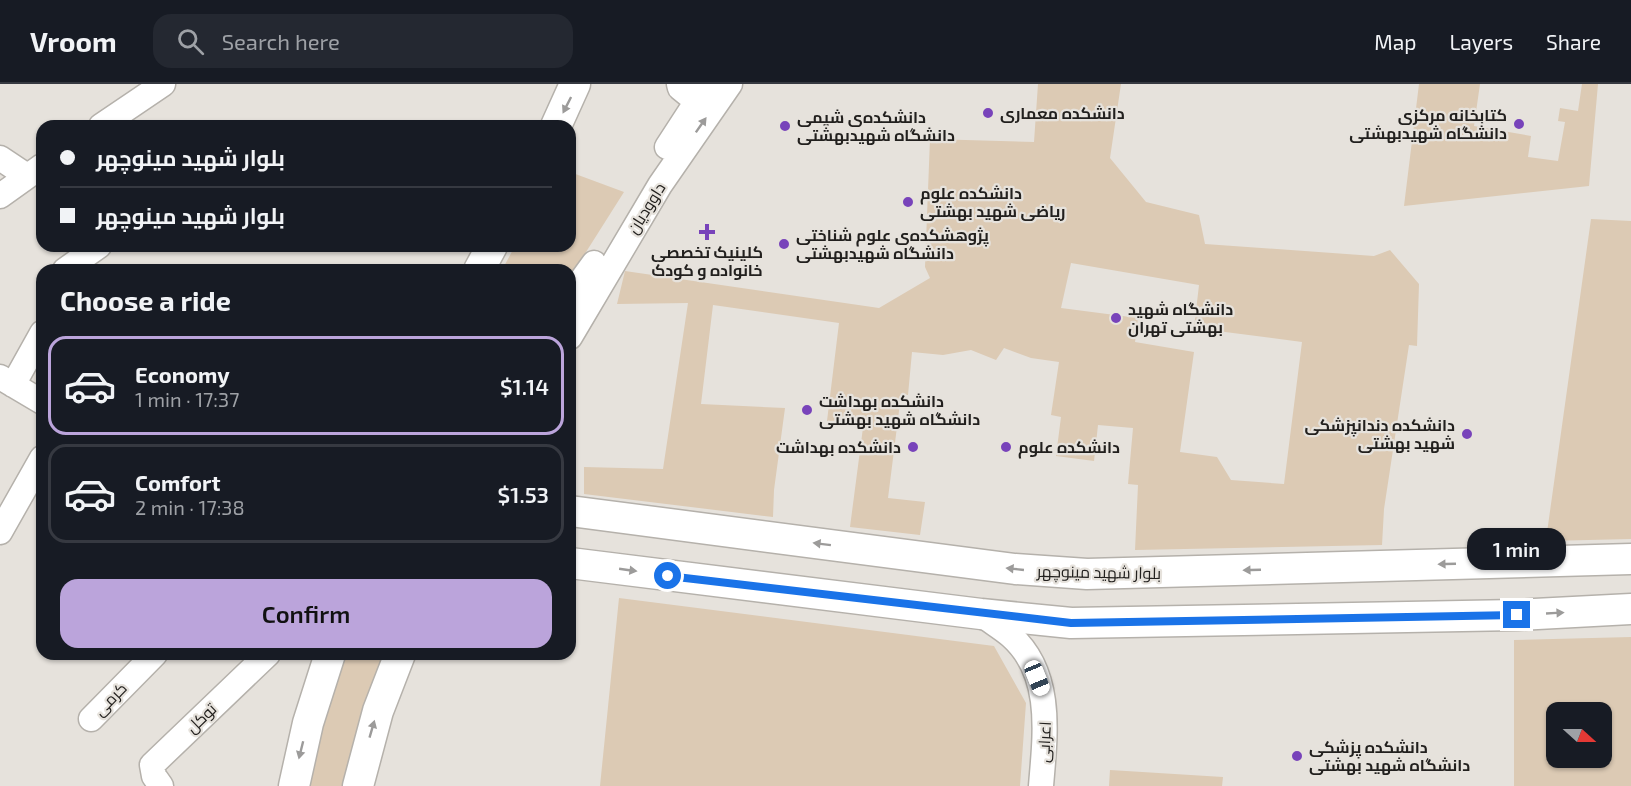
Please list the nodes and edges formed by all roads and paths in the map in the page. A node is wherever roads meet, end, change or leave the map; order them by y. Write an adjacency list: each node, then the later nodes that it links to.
1 (163, 84): 6 (street)
2 (576, 84): 7 (main road, one-way to 7)
3 (679, 84): 5 (street)
4 (730, 84): 13 (street, داوودیان, one-way to 4)
5 (702, 93): 13 (street, داوودیان)
6 (110, 120)
7 (559, 120)
8 (0, 158): 9 (street)
9 (35, 171): 10 (street)
10 (0, 196)
11 (90, 252): 12 (street)
12 (74, 264)
13 (579, 295)
14 (36, 341): 15 (street)
15 (7, 381): 16 (street)
16 (36, 398)
17 (36, 469): 19 (street)
18 (576, 512): 20 (main road, بلوار شهید مینوچهر, one-way to 18)
19 (0, 532)
20 (1631, 559)
21 (576, 564): 23 (main road, one-way to 23)
22 (1631, 609): 23 (main road, one-way to 22)
23 (981, 614): 32 (street, اعرابی)
24 (150, 660): 28 (street, کرمی)
25 (262, 660): 29 (street, توکل)
26 (328, 660): 30 (main road, one-way to 30)
27 (398, 660): 31 (main road, one-way to 27)
28 (91, 719)
29 (162, 786)
30 (294, 786)
31 (358, 786)
32 (1041, 786)

